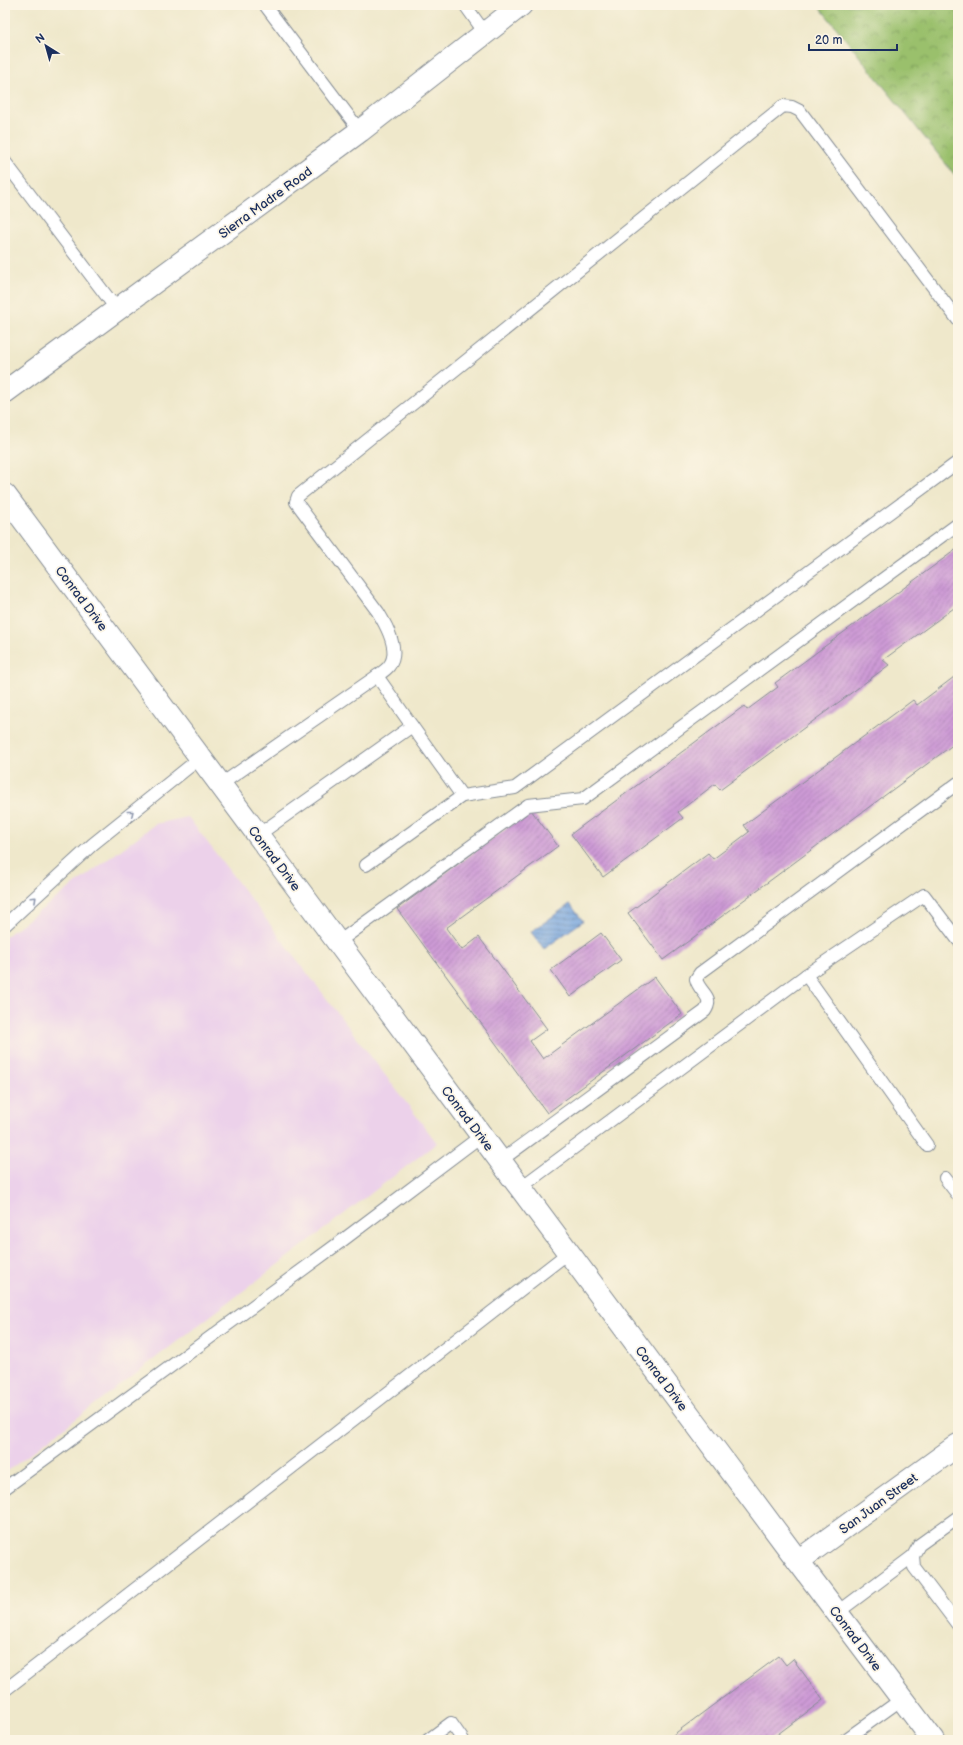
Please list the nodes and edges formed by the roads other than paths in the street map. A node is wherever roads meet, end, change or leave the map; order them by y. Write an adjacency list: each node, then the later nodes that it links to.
1 (264, 5): 5 (lane)
2 (465, 5): 4 (lane)
3 (521, 5): 4 (street, Sierra Madre Road)
4 (485, 33): 5 (street, Sierra Madre Road)
5 (360, 131): 7 (street, Sierra Madre Road)
6 (5, 162): 7 (lane)
7 (118, 311): 9 (street, Sierra Madre Road)
8 (958, 320): 13 (lane)
9 (5, 392)
10 (958, 462): 18 (lane)
11 (5, 495): 15 (street, Conrad Drive)
12 (958, 524): 23 (lane)
13 (377, 676): 14 (lane); 17 (lane)
14 (412, 726): 18 (lane); 19 (lane)
15 (200, 758): 17 (street, Conrad Drive); 21 (lane, one-way to 15)
16 (958, 783): 27 (lane)
17 (220, 785): 19 (street, Conrad Drive)
18 (462, 796): 20 (lane)
19 (258, 835): 23 (street, Conrad Drive)
20 (366, 865)
21 (5, 925)
22 (958, 940): 24 (lane)
23 (338, 943): 25 (street, Conrad Drive)
24 (806, 975): 26 (lane); 29 (lane)
25 (481, 1136): 27 (street, Conrad Drive); 33 (lane)
26 (927, 1145)
27 (500, 1161): 29 (street, Conrad Drive)
28 (945, 1178): 30 (lane)
29 (520, 1188): 31 (street, Conrad Drive)
30 (958, 1195)
31 (568, 1253): 36 (street, Conrad Drive); 39 (lane)
32 (958, 1445): 36 (street, San Juan Street)
33 (5, 1488)
34 (958, 1517): 35 (lane)
35 (913, 1556): 37 (lane); 38 (lane)
36 (798, 1561): 37 (street, Conrad Drive)
37 (837, 1613): 40 (street, Conrad Drive)
38 (958, 1625)
39 (5, 1690)
40 (902, 1699): 43 (lane); 44 (street, Conrad Drive)
41 (428, 1740): 42 (lane)
42 (464, 1740)
43 (845, 1740)
44 (933, 1740)

